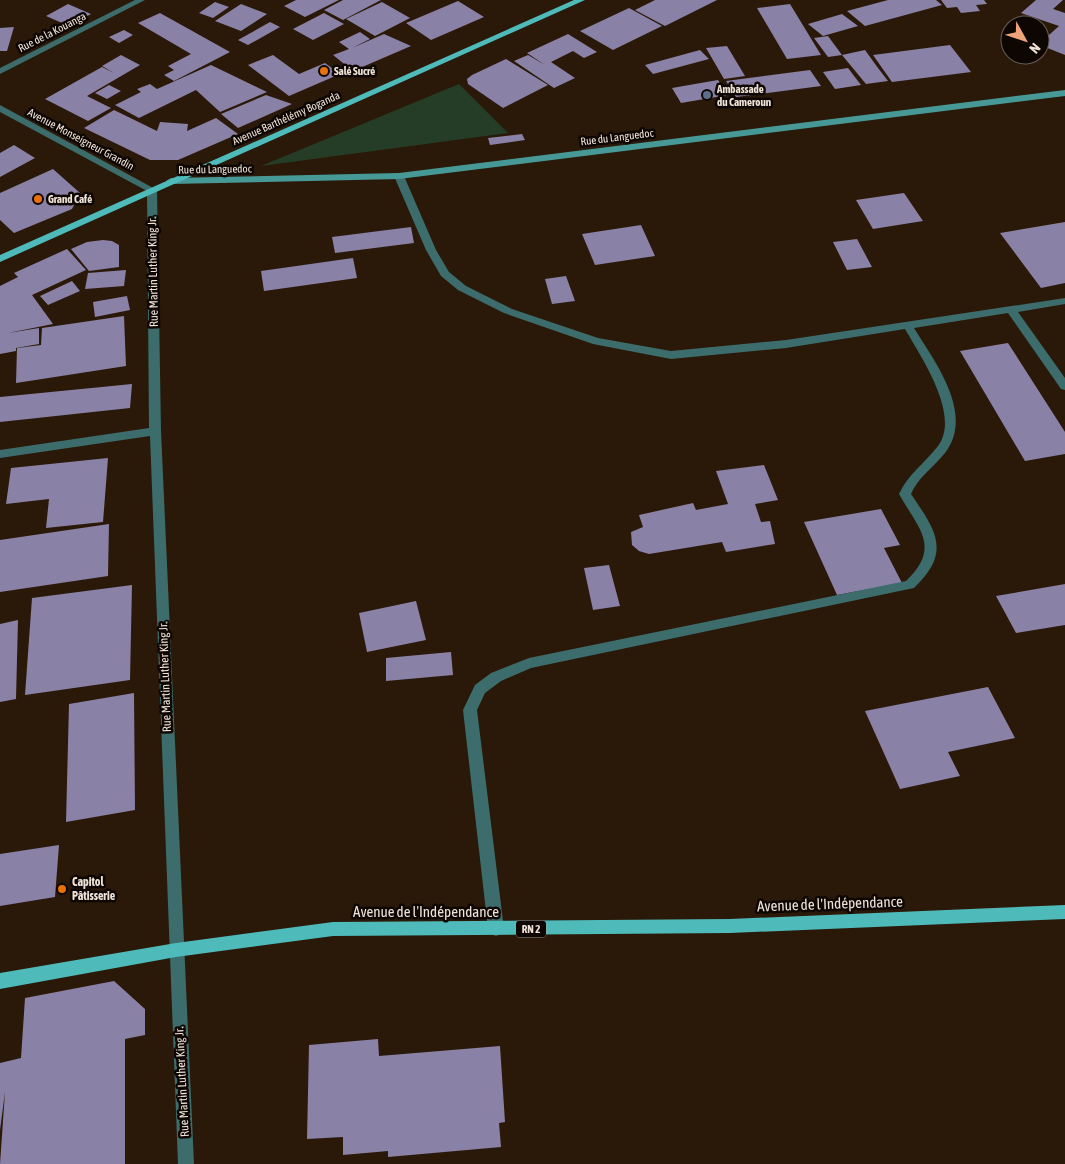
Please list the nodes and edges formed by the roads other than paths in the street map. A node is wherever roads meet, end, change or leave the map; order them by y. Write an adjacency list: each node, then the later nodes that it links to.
1 (141, 0): 3 (street, Rue de la Kouanga)
2 (581, 0): 7 (main road, Avenue Barthélémy Boganda)
3 (0, 71)
4 (1065, 93): 6 (street, Rue du Languedoc)
5 (0, 108): 8 (street, Avenue Monseigneur Grandin)
6 (399, 176): 7 (street, Rue du Languedoc); 12 (street)
7 (171, 182): 8 (main road, Avenue Barthélémy Boganda)
8 (152, 190): 9 (main road, Avenue Barthélémy Boganda); 14 (street, Rue Martin Luther King Jr.)
9 (0, 259)
10 (1065, 301): 11 (street)
11 (1012, 311): 12 (street); 13 (street)
12 (908, 326): 17 (street)
13 (1065, 386)
14 (155, 431): 15 (street); 18 (street, Rue Martin Luther King Jr.)
15 (0, 454)
16 (1065, 912): 17 (main road, Avenue de l'Indépendance / RN 2)
17 (496, 929): 18 (main road, Avenue de l'Indépendance / RN 2)
18 (176, 950): 19 (main road, Avenue de l'Indépendance / RN 2); 20 (street, Rue Martin Luther King Jr.)
19 (0, 981)
20 (186, 1164)

